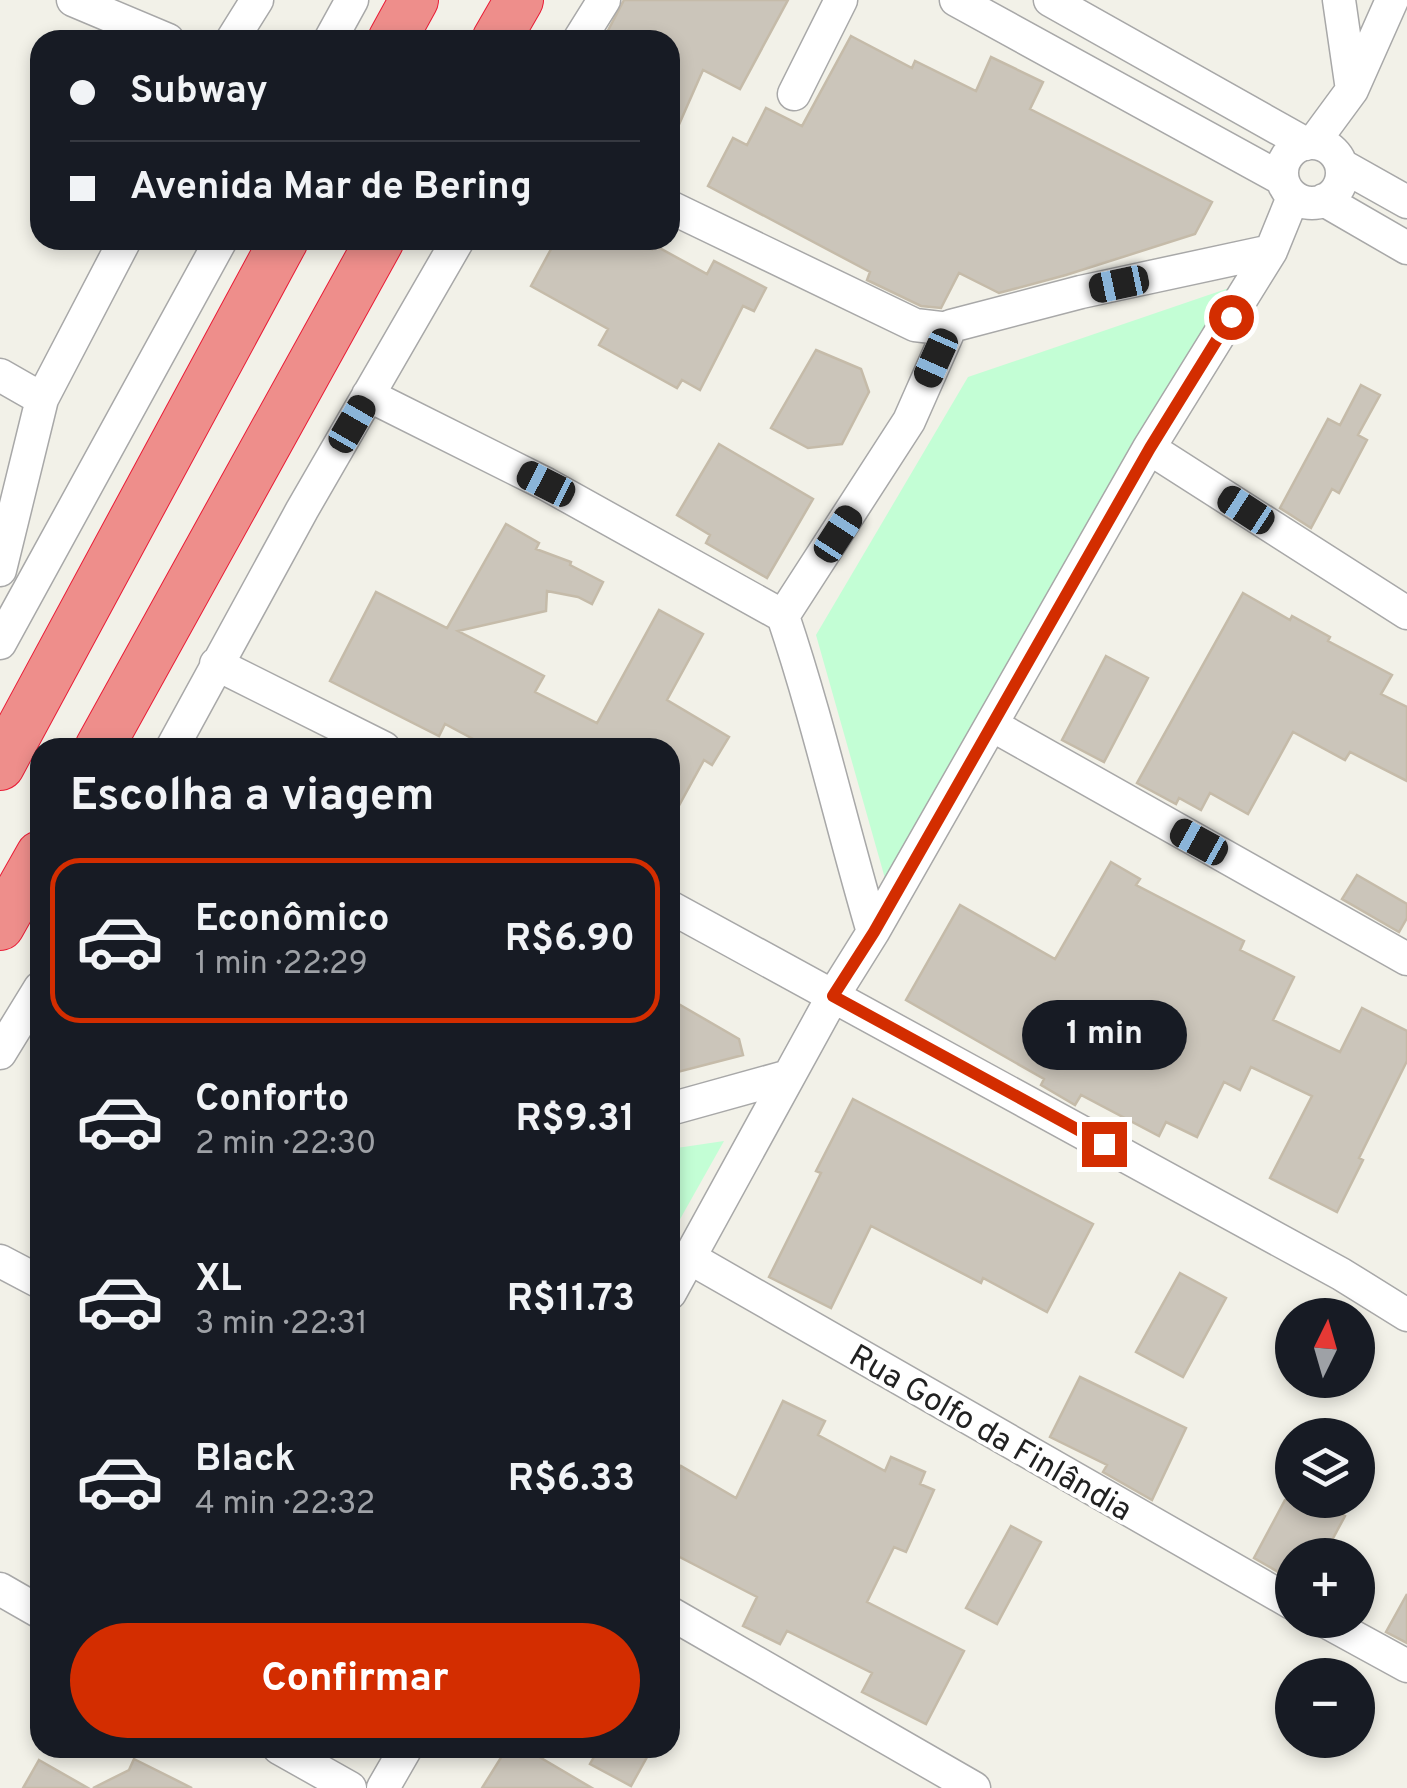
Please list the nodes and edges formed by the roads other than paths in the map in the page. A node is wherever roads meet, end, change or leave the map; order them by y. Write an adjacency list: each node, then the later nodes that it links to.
1 (257, 0): 13 (street)
2 (352, 0): 14 (street)
3 (414, 0): 15 (highway)
4 (519, 0): 16 (highway)
5 (604, 0): 17 (street)
6 (840, 0): 19 (street)
7 (1050, 0): 20 (street)
8 (1339, 0): 18 (street)
9 (1392, 0): 18 (street)
10 (78, 1): 12 (street)
11 (964, 2): 21 (street)
12 (145, 30)
13 (238, 30)
14 (336, 30)
15 (398, 30)
16 (502, 30)
17 (585, 30)
18 (1352, 90): 20 (street)
19 (794, 94)
20 (1323, 151): 21 (street); 21 (street); 22 (street)
21 (1302, 194): 24 (street); 30 (street)
22 (1407, 202)
23 (680, 212): 31 (street)
24 (1407, 248)
25 (120, 250): 34 (street)
26 (216, 250): 39 (street)
27 (279, 250): 45 (highway)
28 (374, 250): 42 (highway)
29 (452, 250): 33 (street)
30 (1272, 252): 31 (street); 35 (street)
31 (949, 329): 38 (street)
32 (0, 375): 34 (street)
33 (368, 395): 38 (street); 40 (street)
34 (42, 399): 36 (street)
35 (1150, 448): 37 (street); 41 (street)
36 (0, 570)
37 (1407, 613)
38 (784, 616): 49 (street)
39 (0, 643)
40 (216, 664): 43 (street); 44 (street)
41 (992, 726): 49 (street); 50 (street)
42 (106, 738)
43 (177, 738)
44 (364, 738)
45 (0, 766)
46 (30, 873): 48 (highway)
47 (680, 912): 51 (street)
48 (0, 926)
49 (874, 932): 51 (street)
50 (1407, 959)
51 (833, 996): 54 (street); 60 (street)
52 (30, 1004): 53 (street)
53 (0, 1053)
54 (789, 1076): 55 (street); 56 (street)
55 (680, 1106)
56 (690, 1258): 58 (street); 62 (street, Rua Golfo da Finlândia)
57 (0, 1261): 59 (street)
58 (680, 1276)
59 (30, 1277)
60 (1407, 1315)
61 (0, 1589): 63 (street)
62 (1275, 1594)
63 (30, 1606)
64 (680, 1619): 71 (street)
65 (1356, 1638): 66 (street)
66 (1407, 1666)
67 (296, 1758): 69 (street)
68 (400, 1758): 70 (street)
69 (350, 1788)
70 (383, 1788)
71 (974, 1788)

